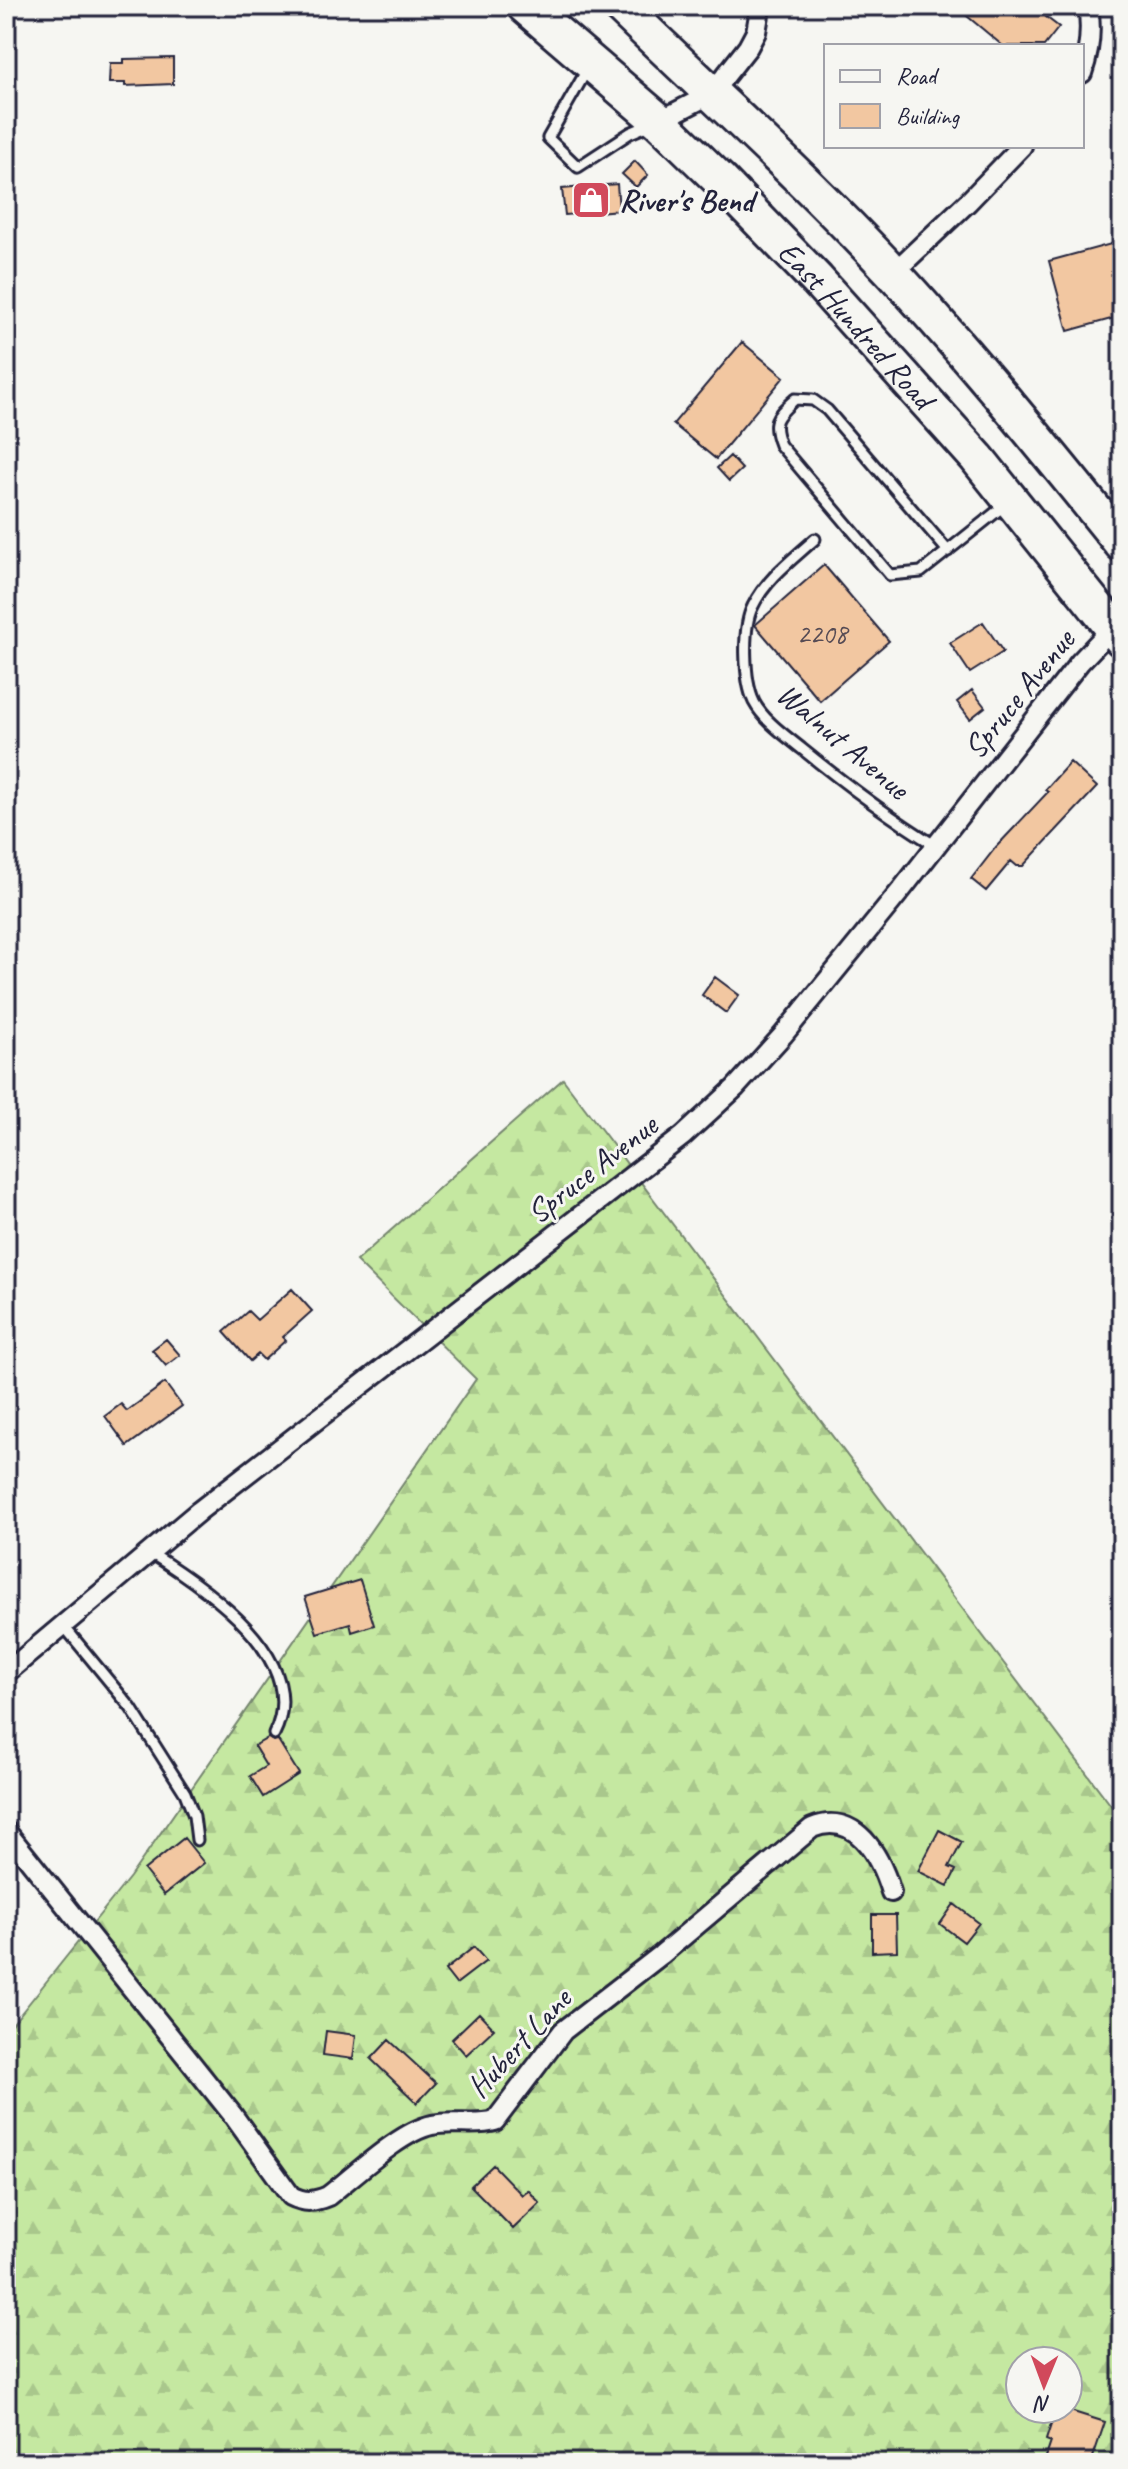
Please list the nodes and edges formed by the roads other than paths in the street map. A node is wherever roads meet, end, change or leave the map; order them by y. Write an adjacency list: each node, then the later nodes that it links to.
1 (525, 6): 5 (highway, East Hundred Road)
2 (620, 6): 7 (highway, East Hundred Road)
3 (758, 6): 7 (street)
4 (1088, 6): 6 (street)
5 (592, 62): 8 (highway, East Hundred Road); 8 (lane)
6 (1084, 67)
7 (711, 94): 8 (street); 10 (highway, East Hundred Road)
8 (659, 121): 11 (highway, East Hundred Road)
9 (1020, 148): 10 (street)
10 (893, 273): 13 (highway, East Hundred Road)
11 (1011, 501): 14 (lane); 15 (highway, East Hundred Road)
12 (815, 539): 16 (lane, Walnut Avenue)
13 (1122, 544)
14 (948, 551): 14 (lane)
15 (1119, 628): 16 (street, Spruce Avenue)
16 (936, 846): 17 (street, Spruce Avenue)
17 (149, 1552): 18 (street, Spruce Avenue); 20 (lane)
18 (63, 1625): 19 (street, Spruce Avenue); 22 (lane)
19 (6, 1673)
20 (274, 1734)
21 (6, 1831): 23 (street, Hubert Lane)
22 (197, 1840)
23 (891, 1892)

